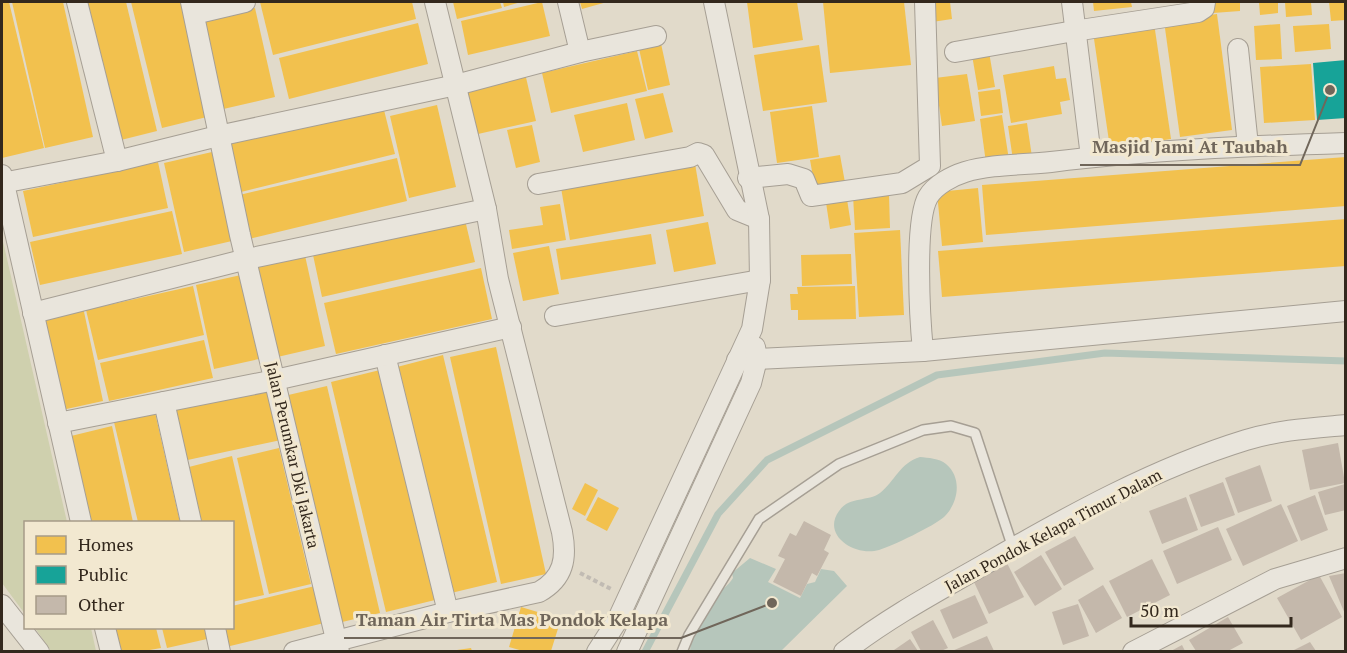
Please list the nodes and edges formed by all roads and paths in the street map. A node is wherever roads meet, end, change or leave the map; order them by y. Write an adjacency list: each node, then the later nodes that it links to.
1 (77, 2): 20 (street)
2 (245, 2): 9 (street)
3 (435, 2): 15 (street)
4 (568, 2): 13 (street)
5 (714, 2): 21 (street)
6 (925, 2): 21 (street)
7 (1072, 2): 10 (street)
8 (1205, 2): 10 (street)
9 (193, 8): 16 (street, Jalan Perumkar Dki Jakarta)
10 (1074, 31): 14 (street); 19 (street)
11 (656, 36): 13 (street)
12 (1239, 49): 18 (street)
13 (580, 52): 15 (street)
14 (955, 52)
15 (456, 85): 16 (street); 24 (street)
16 (218, 136): 20 (street); 26 (street, Jalan Perumkar Dki Jakarta)
17 (1346, 142): 18 (street)
18 (1248, 146): 19 (street)
19 (1091, 157): 32 (street)
20 (117, 161): 22 (street)
21 (748, 178): 25 (street)
22 (2, 180): 29 (street)
23 (538, 184): 25 (street)
24 (486, 210): 26 (street); 31 (street)
25 (759, 219): 27 (street)
26 (247, 259): 29 (street); 35 (street, Jalan Perumkar Dki Jakarta)
27 (760, 280): 30 (street); 34 (street)
28 (1346, 311): 32 (street)
29 (33, 313): 37 (street)
30 (555, 316)
31 (511, 327): 33 (street); 43 (street)
32 (923, 351): 34 (street)
33 (385, 355): 35 (street); 46 (street)
34 (747, 360): 44 (street); 51 (street)
35 (275, 380): 36 (street); 50 (street, Jalan Perumkar Dki Jakarta)
36 (164, 402): 37 (street); 40 (street)
37 (58, 423): 39 (street)
38 (1346, 425): 41 (street, Jalan Pondok Kelapa Timur Dalam)
39 (81, 521)
40 (191, 521)
41 (1013, 548): 57 (lane); 58 (street, Jalan Pondok Kelapa Timur Dalam)
42 (1346, 558): 59 (street)
43 (564, 563): 44 (path); 46 (street)
44 (628, 597): 47 (street)
45 (2, 604): 52 (street)
46 (448, 612): 50 (street)
47 (617, 621): 51 (street); 56 (street)
48 (106, 629): 53 (street)
49 (214, 629): 54 (street)
50 (338, 646): 55 (street)
51 (636, 647)
52 (39, 651)
53 (111, 651)
54 (220, 651)
55 (294, 651)
56 (597, 651)
57 (682, 651)
58 (844, 651)
59 (1132, 651)

